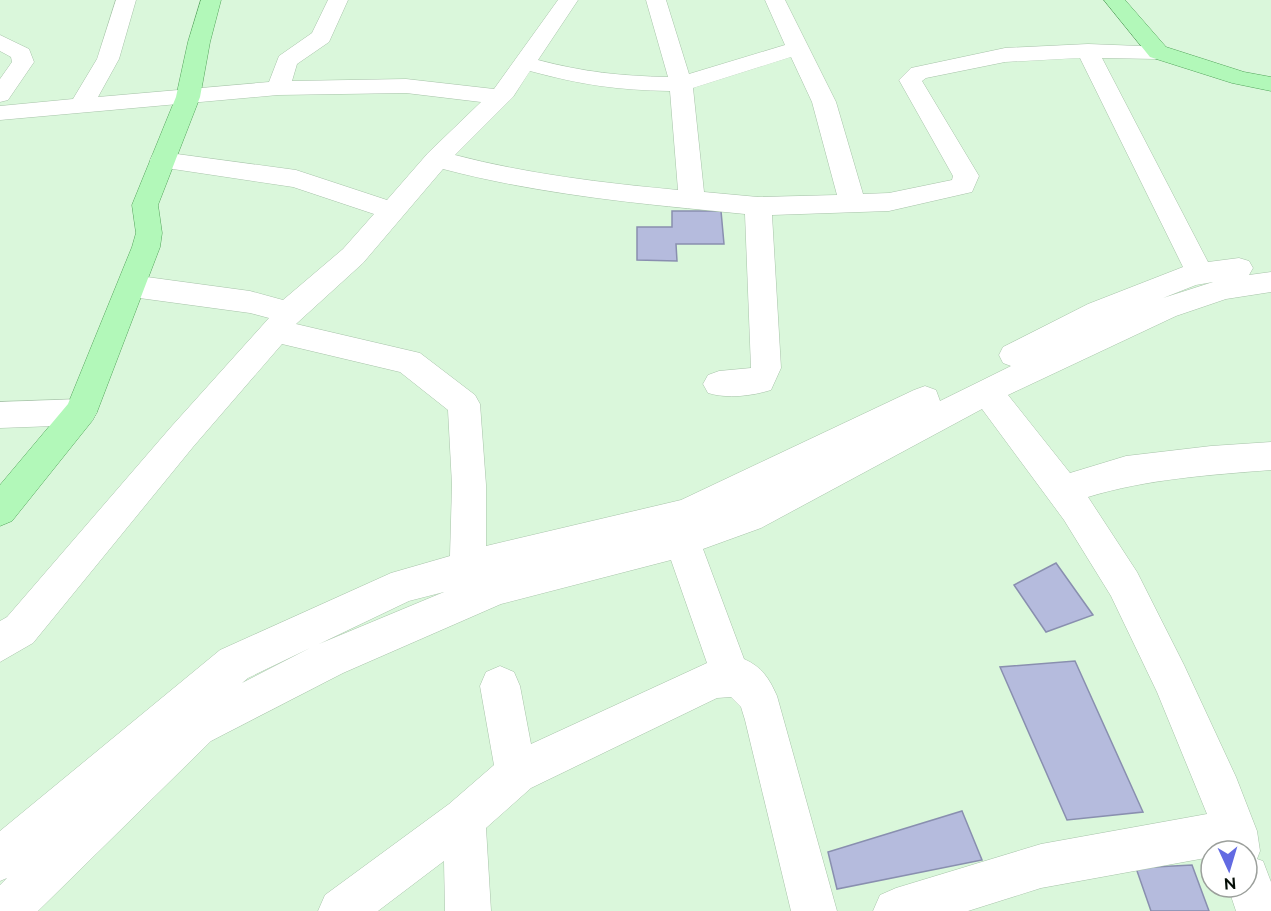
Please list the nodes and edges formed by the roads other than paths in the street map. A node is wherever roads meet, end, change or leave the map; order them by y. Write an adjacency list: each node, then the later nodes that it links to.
1 (126, 0): 19 (street)
2 (211, 0): 17 (main road)
3 (338, 0): 15 (street)
4 (568, 0): 12 (street)
5 (656, 0): 13 (street)
6 (775, 0): 9 (street)
7 (1114, 0): 11 (main road)
8 (0, 42): 16 (street)
9 (797, 48): 13 (street); 24 (street)
10 (1088, 51): 11 (street); 24 (street); 28 (street)
11 (1158, 52): 14 (main road)
12 (525, 63): 13 (street); 18 (street)
13 (681, 84): 23 (street)
14 (1271, 84)
15 (278, 88): 17 (street); 18 (street)
16 (0, 95)
17 (188, 97): 19 (street); 22 (main road)
18 (499, 97): 21 (street)
19 (81, 106): 20 (street)
20 (0, 113)
21 (437, 159): 23 (street); 26 (street)
22 (162, 160): 26 (street); 30 (main road)
23 (692, 200): 25 (street)
24 (853, 204): 25 (street)
25 (758, 206): 32 (street)
26 (392, 211): 31 (street)
27 (1271, 264): 28 (street)
28 (1200, 274): 40 (street)
29 (1271, 282): 33 (street)
30 (132, 286): 31 (street); 34 (main road)
31 (282, 322): 40 (street); 41 (street)
32 (719, 384)
33 (987, 391): 37 (street); 39 (street)
34 (81, 412): 35 (street); 38 (main road)
35 (0, 415)
36 (1271, 456): 37 (street)
37 (1063, 490): 46 (street)
38 (0, 510)
39 (682, 540): 42 (street); 49 (street)
40 (468, 568): 48 (street)
41 (7, 630)
42 (731, 677): 44 (street); 52 (street)
43 (500, 686): 44 (street)
44 (516, 772): 45 (street)
45 (464, 819): 50 (street); 51 (street)
46 (1236, 839)
47 (1199, 846): 53 (street)
48 (0, 859)
49 (5, 911)
50 (341, 911)
51 (468, 911)
52 (814, 911)
53 (896, 911)

